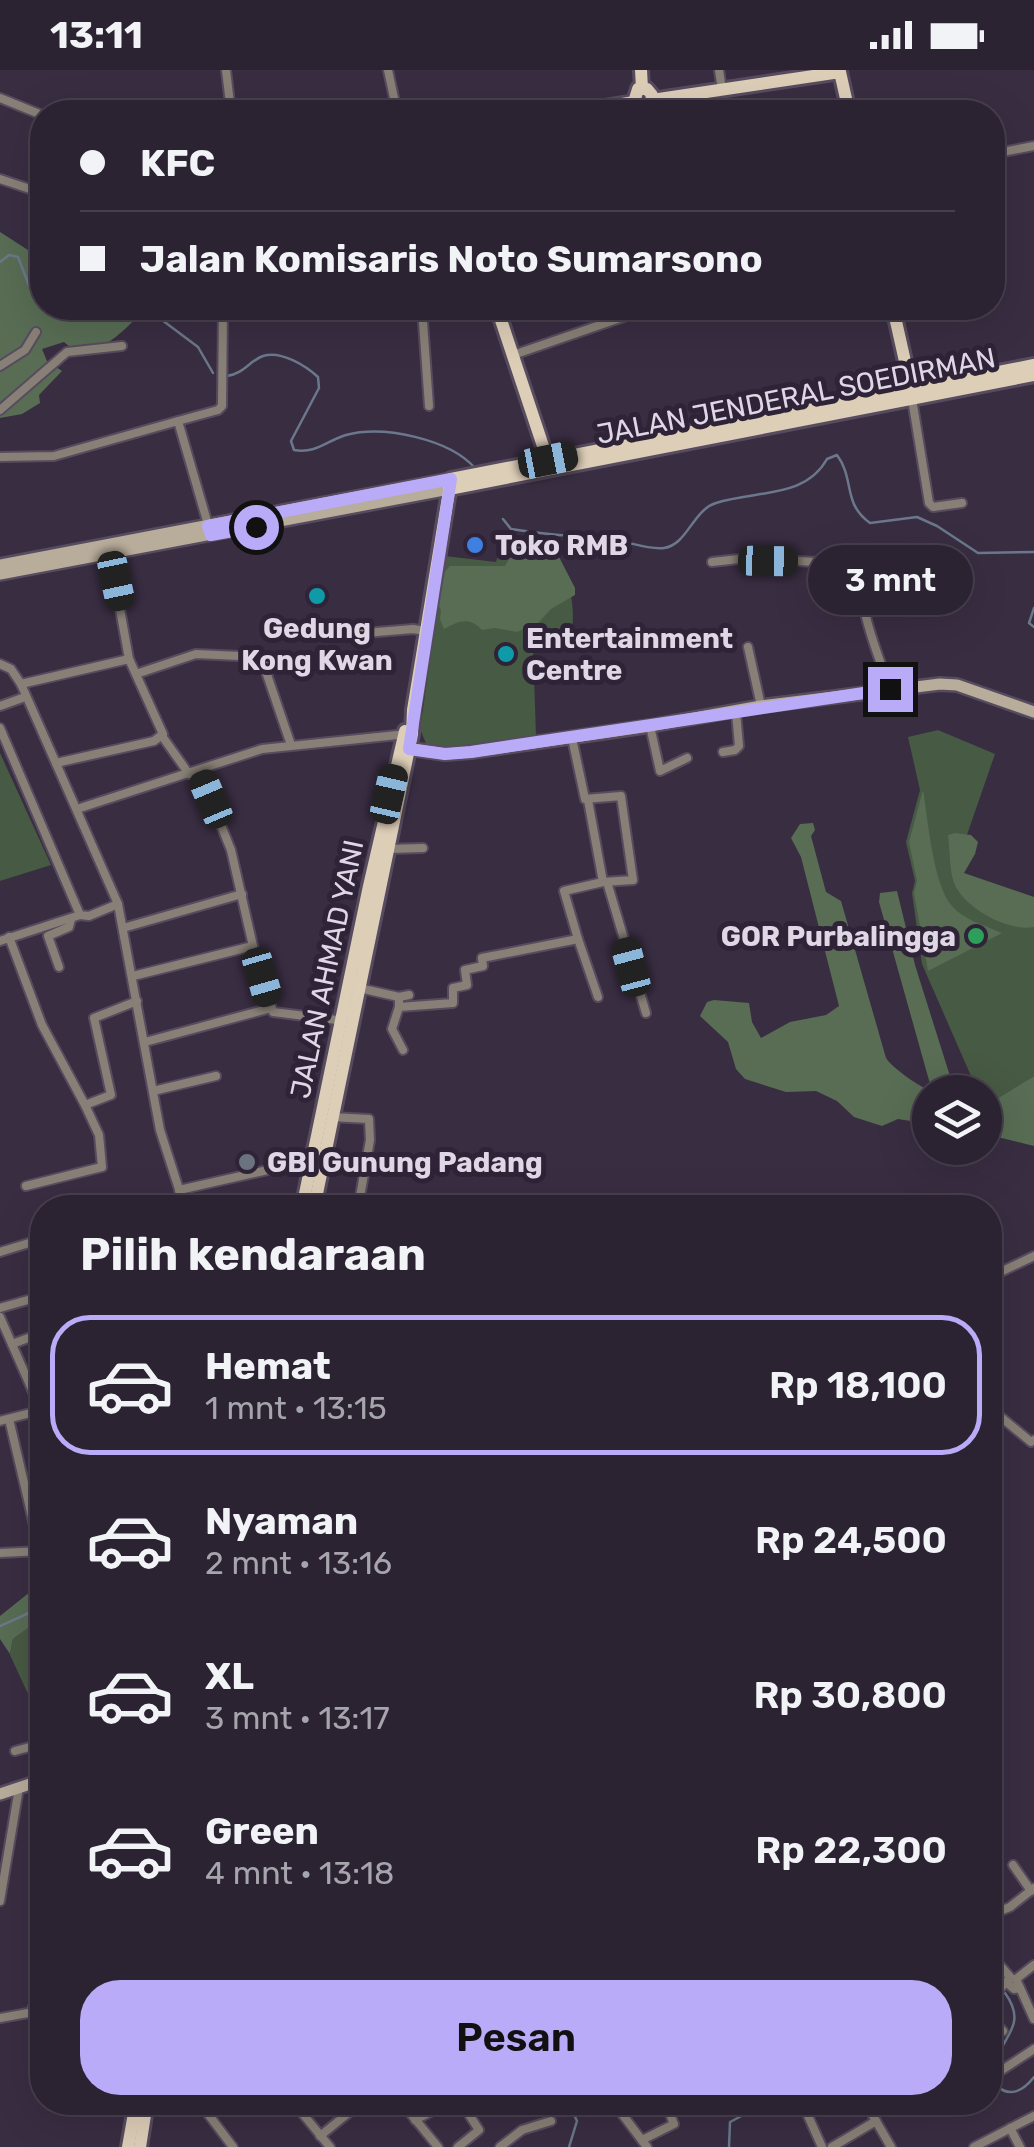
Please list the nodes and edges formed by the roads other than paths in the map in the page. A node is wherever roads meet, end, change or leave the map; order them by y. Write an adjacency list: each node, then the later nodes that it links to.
1 (226, 70): 10 (street)
2 (388, 70): 11 (street)
3 (642, 70): 7 (main road)
4 (719, 70): 8 (street)
5 (844, 71): 6 (main road); 14 (main road)
6 (781, 75): 8 (main road)
7 (642, 88): 12 (main road); 13 (main road)
8 (722, 90): 13 (main road)
9 (0, 98): 15 (street)
10 (230, 100)
11 (394, 100)
12 (634, 100)
13 (652, 100)
14 (848, 100)
15 (30, 110)
16 (1034, 146): 17 (street)
17 (1005, 152)
18 (0, 179): 19 (street)
19 (30, 188)
20 (223, 320): 34 (street)
21 (423, 320): 32 (street)
22 (501, 320): 27 (main road)
23 (614, 320): 27 (street)
24 (896, 320): 31 (main road)
25 (36, 332): 29 (street)
26 (122, 346): 33 (street)
27 (513, 355): 36 (main road)
28 (1034, 364): 31 (main road, JALAN JENDERAL SOEDIRMAN)
29 (0, 366)
30 (1034, 375): 31 (main road, JALAN JENDERAL SOEDIRMAN)
31 (912, 394): 36 (main road, JALAN JENDERAL SOEDIRMAN); 38 (street)
32 (429, 406)
33 (0, 410)
34 (178, 421): 35 (street); 39 (street)
35 (0, 457)
36 (549, 464): 37 (main road, JALAN JENDERAL SOEDIRMAN)
37 (450, 484): 39 (street); 46 (main road, JALAN AHMAD YANI)
38 (962, 503)
39 (210, 531): 40 (street); 43 (street)
40 (110, 554): 44 (street); 49 (street)
41 (860, 554): 42 (street); 45 (street); 53 (street)
42 (712, 562)
43 (0, 565)
44 (0, 574)
45 (903, 596)
46 (426, 631): 47 (street); 63 (main road, JALAN AHMAD YANI)
47 (354, 634)
48 (748, 647): 56 (street)
49 (129, 659): 51 (street); 52 (street)
50 (0, 664): 52 (street)
51 (136, 674): 61 (street); 64 (street)
52 (21, 684): 54 (street)
53 (890, 689): 56 (street); 58 (street)
54 (26, 697): 55 (street); 67 (street)
55 (0, 706)
56 (761, 706): 57 (street)
57 (736, 712): 59 (street); 65 (street)
58 (1034, 712)
59 (650, 726): 62 (street); 66 (street)
60 (0, 728): 77 (street)
61 (162, 736): 67 (street); 69 (street)
62 (572, 738): 63 (street); 70 (street)
63 (406, 741): 64 (street); 73 (main road, JALAN AHMAD YANI); 90 (main road, JALAN AHMAD YANI)
64 (291, 745): 68 (street)
65 (724, 752)
66 (687, 758)
67 (56, 762): 71 (street)
68 (199, 771): 69 (street); 75 (street)
69 (189, 774): 71 (street)
70 (588, 800): 74 (street); 74 (street)
71 (77, 809): 76 (street)
72 (423, 848): 73 (street)
73 (388, 849): 84 (main road, JALAN AHMAD YANI)
74 (605, 882): 79 (street); 89 (street)
75 (242, 894): 78 (street); 81 (street)
76 (119, 910): 77 (street); 78 (street)
77 (73, 920): 80 (street); 82 (street)
78 (123, 928): 83 (street)
79 (578, 939): 85 (street); 86 (street)
80 (8, 940): 95 (street)
81 (253, 946): 83 (street); 88 (street)
82 (59, 966)
83 (132, 976): 87 (street)
84 (359, 988): 86 (street); 90 (main road, JALAN AHMAD YANI)
85 (598, 997)
86 (402, 1000): 92 (street)
87 (137, 1001): 91 (street); 95 (street)
88 (271, 1008): 90 (street); 91 (street)
89 (646, 1013)
90 (347, 1021): 96 (main road, JALAN AHMAD YANI)
91 (145, 1042): 94 (street)
92 (403, 1050)
93 (216, 1076): 94 (street)
94 (152, 1090): 99 (street)
95 (85, 1105): 98 (street)
96 (328, 1108): 97 (main road, JALAN AHMAD YANI); 103 (street)
97 (316, 1166): 99 (street); 101 (main road, JALAN AHMAD YANI); 102 (main road, JALAN AHMAD YANI)
98 (26, 1186)
99 (178, 1190): 100 (street)
100 (180, 1195)
101 (306, 1195)
102 (315, 1195)
103 (360, 1195)
104 (30, 1243): 105 (street)
105 (0, 1252)
106 (1034, 1256): 107 (street)
107 (1002, 1271)
108 (30, 1299): 109 (street)
109 (0, 1308)
110 (0, 1317): 112 (street)
111 (30, 1337): 112 (street)
112 (12, 1344): 113 (street)
113 (30, 1384)
114 (30, 1413): 116 (street)
115 (1002, 1418): 117 (street)
116 (4, 1420): 118 (street)
117 (1034, 1440)
118 (30, 1510)
119 (30, 1552): 120 (street)
120 (0, 1553)
121 (30, 1747): 122 (street)
122 (15, 1751)
123 (30, 1784): 124 (street)
124 (19, 1788): 125 (street); 128 (street)
125 (0, 1794)
126 (1013, 1865): 127 (street)
127 (1032, 1890): 129 (street)
128 (0, 1901)
129 (1002, 1910)
130 (1034, 1965): 134 (street)
131 (1002, 1968): 132 (street)
132 (1006, 1982): 133 (street); 134 (street)
133 (1002, 1987)
134 (1020, 1988): 137 (street)
135 (30, 2013): 136 (street)
136 (0, 2018)
137 (1034, 2019)
138 (1034, 2049): 139 (street)
139 (1002, 2070)
140 (134, 2115): 159 (main road)
141 (146, 2115): 160 (main road)
142 (209, 2115): 161 (street)
143 (303, 2115): 157 (street)
144 (346, 2115): 157 (street)
145 (411, 2115): 153 (street)
146 (425, 2115): 153 (street)
147 (469, 2115): 164 (street)
148 (623, 2115): 158 (street)
149 (671, 2115): 158 (street)
150 (808, 2115): 166 (street)
151 (872, 2115): 155 (street)
152 (1034, 2116): 156 (street)
153 (415, 2120): 163 (street)
154 (551, 2120): 165 (street)
155 (876, 2122): 167 (street); 168 (street)
156 (1010, 2128): 169 (street); 170 (street)
157 (320, 2136): 162 (street)
158 (645, 2143)
159 (128, 2147)
160 (140, 2147)
161 (232, 2147)
162 (330, 2147)
163 (438, 2147)
164 (458, 2147)
165 (500, 2147)
166 (822, 2147)
167 (832, 2147)
168 (891, 2147)
169 (974, 2147)
170 (1020, 2147)

